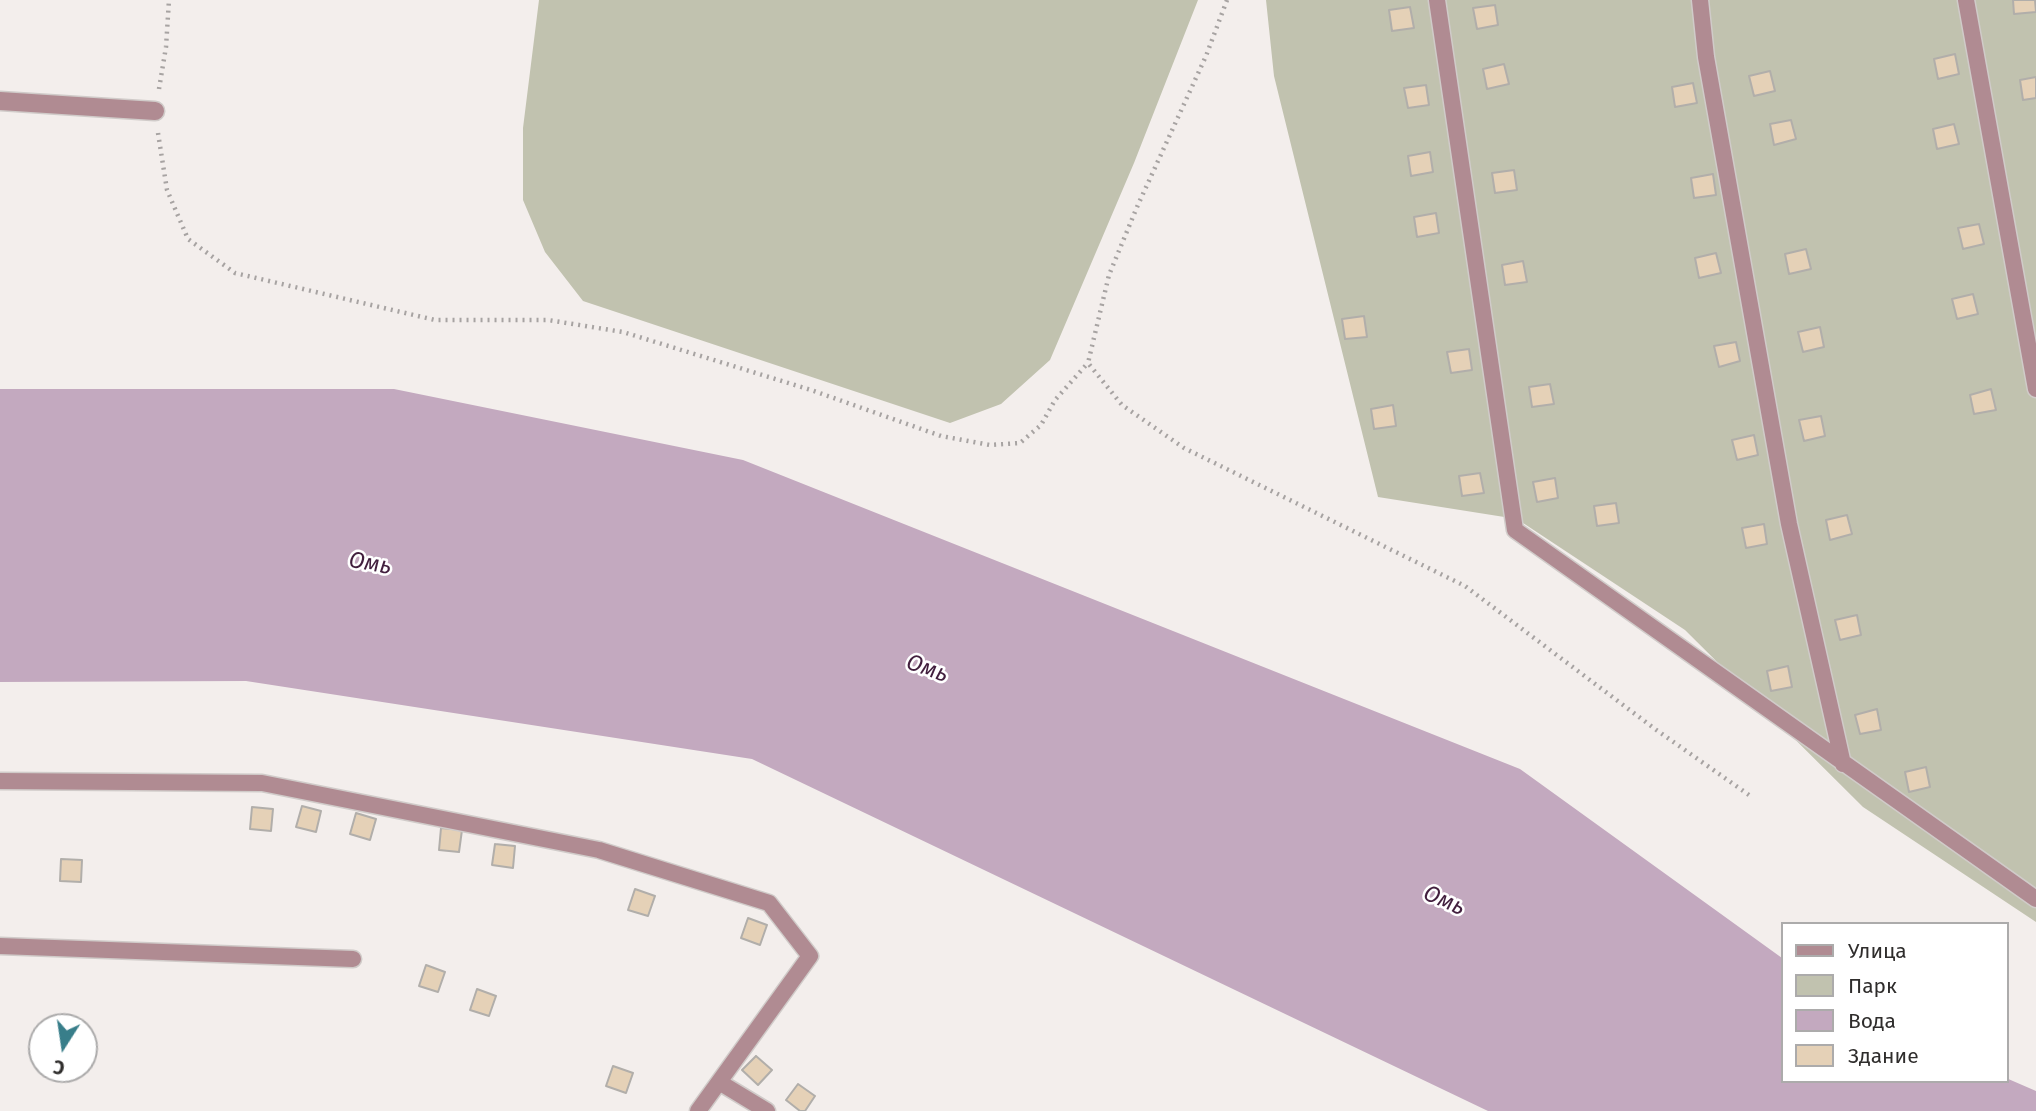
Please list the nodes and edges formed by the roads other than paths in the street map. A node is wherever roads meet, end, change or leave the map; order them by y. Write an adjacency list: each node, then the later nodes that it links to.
1 (1437, 0): 7 (lane)
2 (1700, 0): 7 (lane)
3 (1966, 0): 6 (lane)
4 (0, 100): 5 (street)
5 (155, 111)
6 (2036, 389)
7 (1843, 764): 9 (lane)
8 (0, 781): 12 (lane)
9 (2036, 900)
10 (0, 946): 11 (lane)
11 (353, 959)
12 (719, 1082): 13 (lane); 14 (lane)
13 (698, 1111)
14 (767, 1111)

